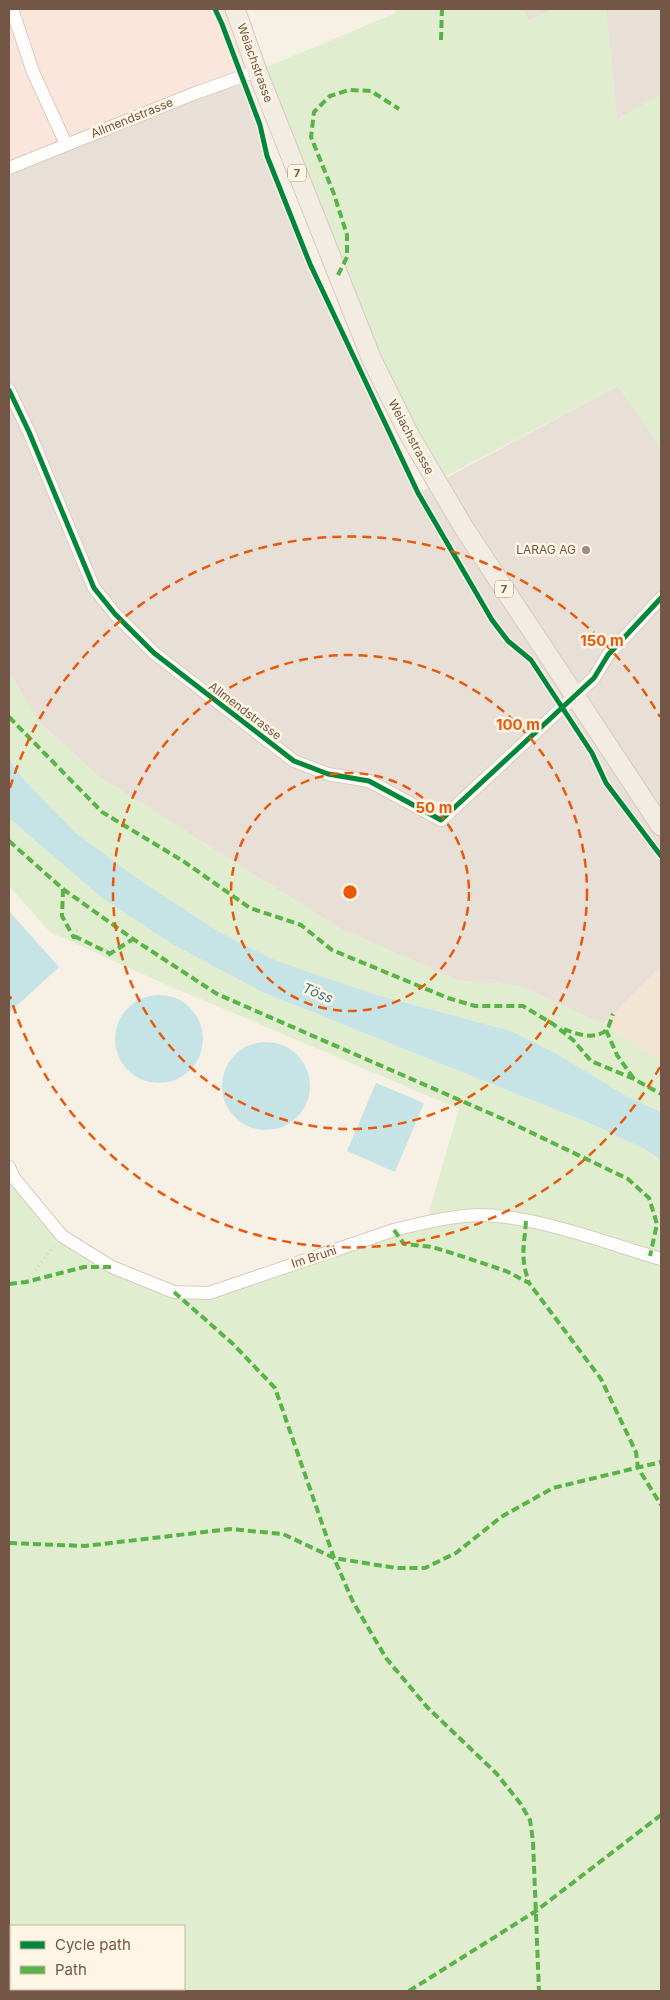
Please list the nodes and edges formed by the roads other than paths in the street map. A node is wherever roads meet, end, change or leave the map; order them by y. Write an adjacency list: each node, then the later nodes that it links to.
1 (12, 9): 4 (street)
2 (235, 9): 3 (main road, Weiachstrasse / 7)
3 (257, 71): 4 (street, Allmendstrasse); 8 (main road, Weiachstrasse / 7)
4 (66, 144): 5 (street, Allmendstrasse)
5 (9, 168)
6 (9, 390): 8 (street, Allmendstrasse)
7 (661, 598): 8 (street)
8 (575, 695): 9 (main road, Weiachstrasse / 7)
9 (661, 826)
10 (9, 1167): 11 (street, Im Bruni)
11 (661, 1259)

